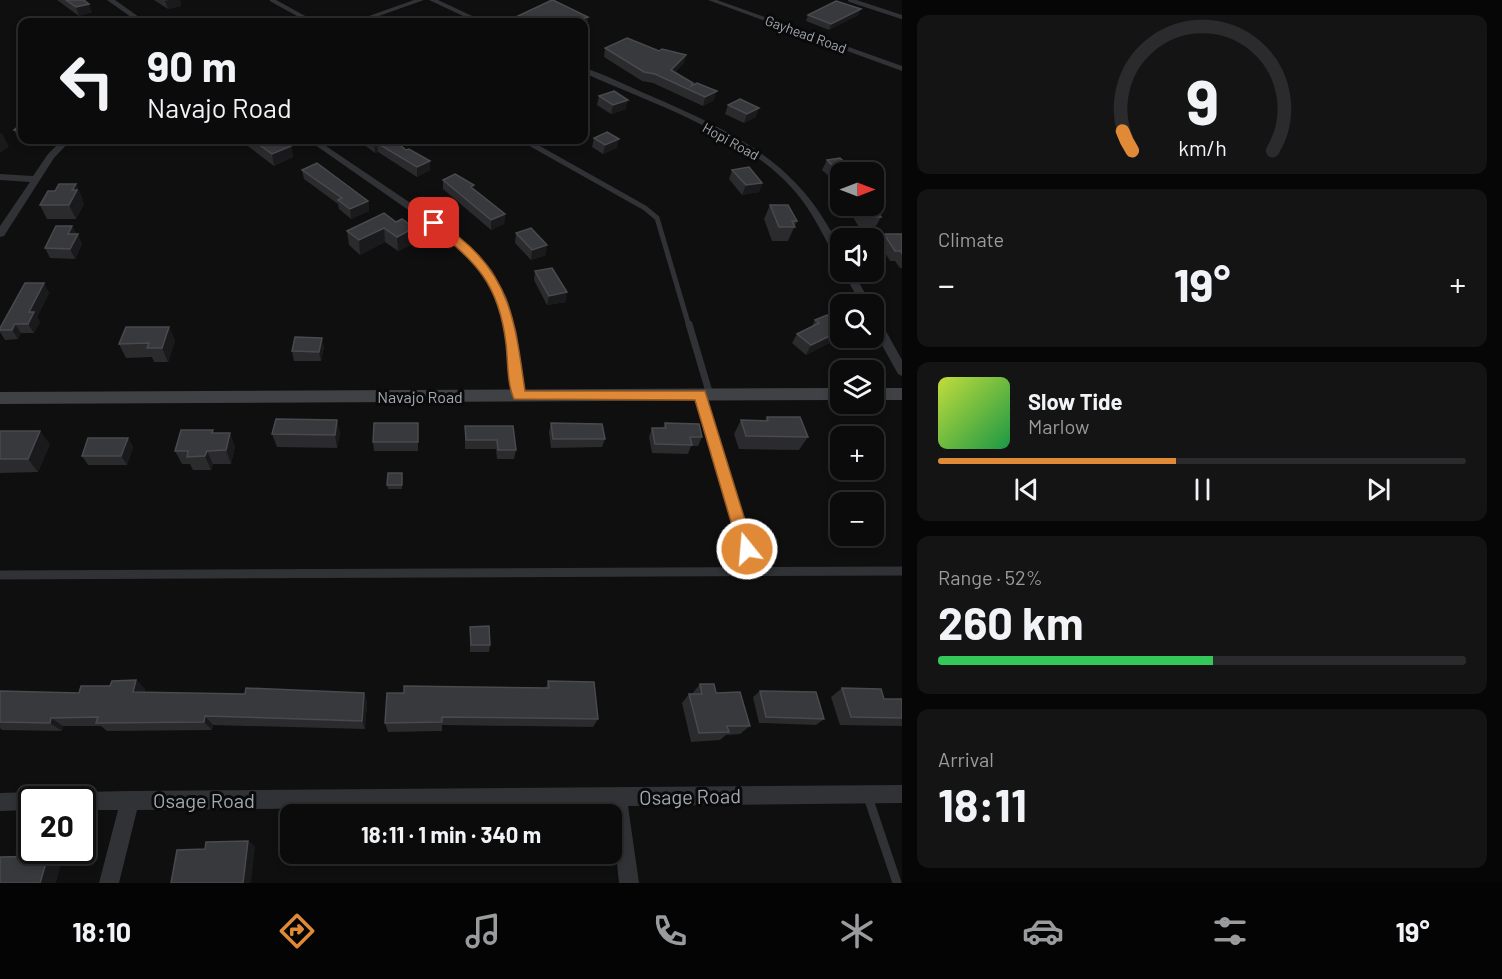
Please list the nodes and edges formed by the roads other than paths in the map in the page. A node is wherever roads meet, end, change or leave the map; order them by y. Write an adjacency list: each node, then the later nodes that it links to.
1 (110, 0): 8 (street)
2 (272, 0): 9 (lane)
3 (422, 0): 10 (street)
4 (432, 0): 11 (street)
5 (711, 0): 12 (street, Gayhead Road)
6 (850, 0): 7 (lane)
7 (902, 17)
8 (136, 18)
9 (305, 18)
10 (368, 18)
11 (472, 18)
12 (902, 69)
13 (588, 72): 20 (street, Hopi Road)
14 (64, 144): 18 (street)
15 (318, 144): 26 (street)
16 (531, 144): 27 (lane)
17 (0, 177): 18 (street)
18 (35, 179): 19 (street)
19 (0, 234)
20 (830, 239)
21 (884, 338): 22 (street)
22 (902, 371)
23 (830, 394): 27 (main road, Navajo Road)
24 (884, 394): 25 (main road)
25 (902, 394)
26 (519, 395): 27 (main road, Navajo Road); 28 (main road, Navajo Road)
27 (705, 395): 29 (lane)
28 (0, 398)
29 (753, 571): 30 (lane); 31 (lane)
30 (902, 571)
31 (0, 575)
32 (867, 794): 33 (street, Osage Road); 34 (street, Osage Road); 41 (lane)
33 (902, 794)
34 (617, 796): 35 (street, Osage Road); 40 (street)
35 (130, 800): 38 (street, Osage Road); 39 (street)
36 (0, 801): 37 (street)
37 (18, 801)
38 (96, 801)
39 (109, 883)
40 (629, 883)
41 (897, 883)

